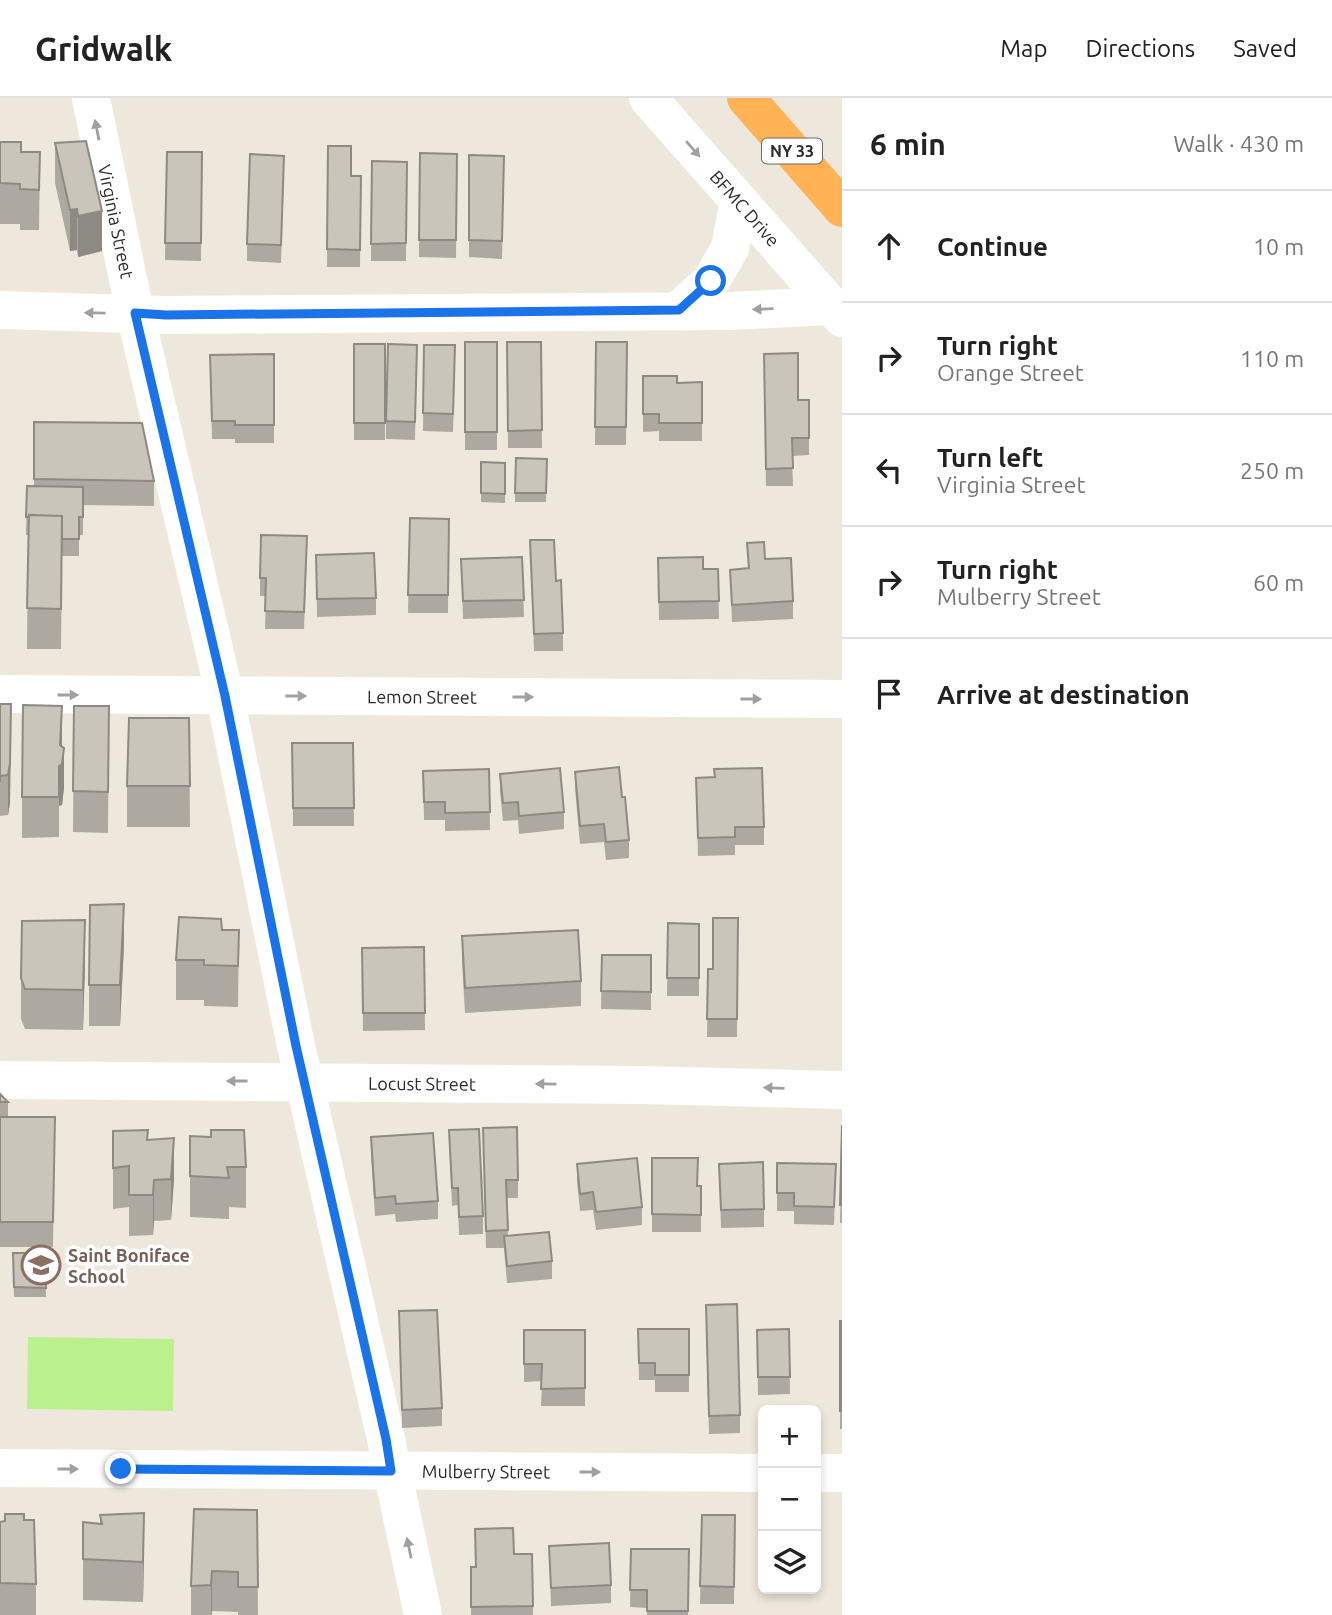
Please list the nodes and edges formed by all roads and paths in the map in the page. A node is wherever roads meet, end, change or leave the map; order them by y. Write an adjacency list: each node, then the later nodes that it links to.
1 (91, 98): 9 (street, Virginia Street, one-way to 1)
2 (648, 98): 4 (street, BFMC Drive, one-way to 4)
3 (746, 98): 5 (highway, NY 33)
4 (739, 201): 7 (street); 8 (street, BFMC Drive)
5 (841, 207)
6 (0, 310): 9 (street, one-way to 6)
7 (679, 310): 8 (street, one-way to 7); 9 (street)
8 (837, 312)
9 (135, 313): 11 (street, Virginia Street)
10 (0, 694): 11 (street, Lemon Street, one-way to 11)
11 (225, 696): 12 (street, Lemon Street, one-way to 12); 14 (street, Virginia Street)
12 (842, 699)
13 (0, 1080): 14 (street, Locust Street, one-way to 13)
14 (306, 1082): 15 (street, Locust Street, one-way to 14); 17 (street, Virginia Street)
15 (842, 1090)
16 (0, 1468): 17 (street, Mulberry Street, one-way to 17)
17 (391, 1471): 18 (street, Mulberry Street, one-way to 18); 21 (street, Virginia Street, one-way to 17)
18 (758, 1473)
19 (821, 1473): 20 (street)
20 (842, 1473)
21 (423, 1615)

